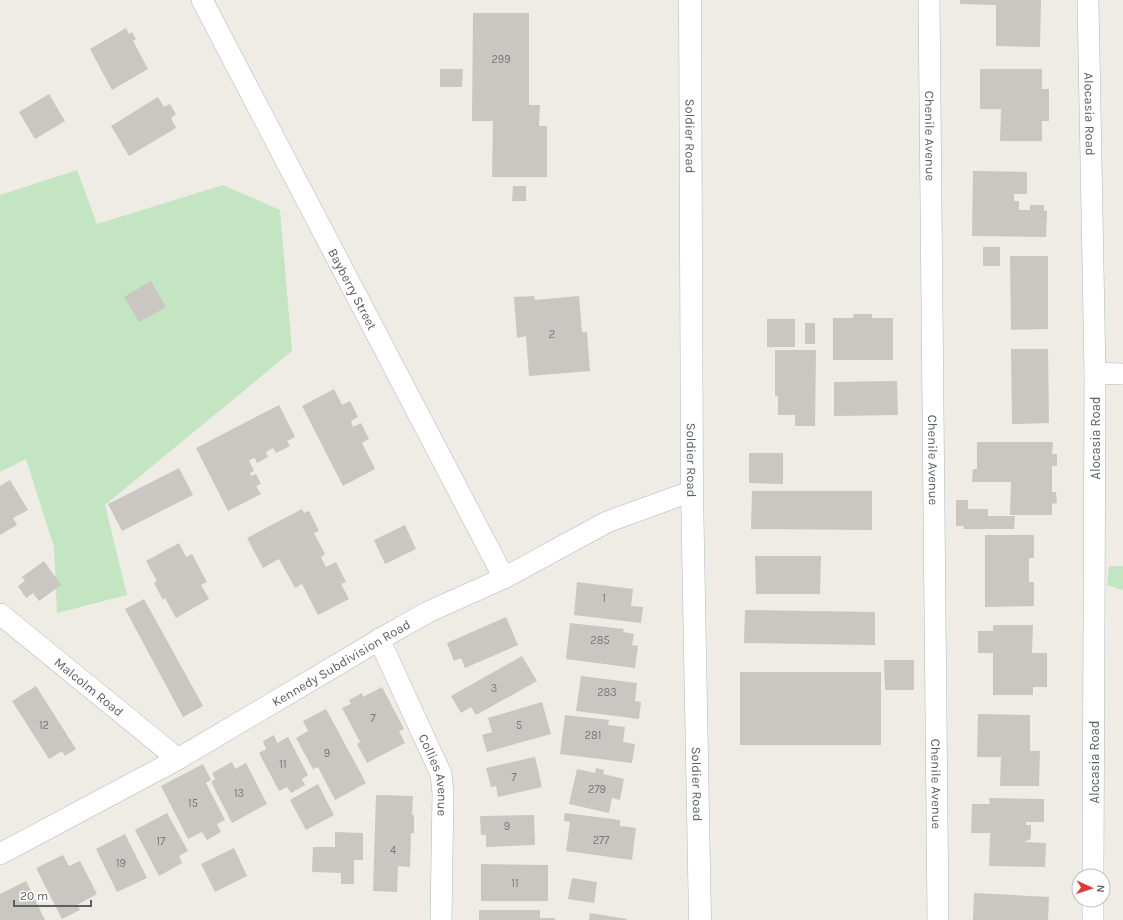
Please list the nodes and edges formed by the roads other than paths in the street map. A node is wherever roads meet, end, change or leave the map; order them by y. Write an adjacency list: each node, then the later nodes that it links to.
1 (202, 0): 8 (street, Bayberry Street)
2 (690, 0): 7 (main road, Soldier Road)
3 (929, 0): 17 (street, Chenile Avenue)
4 (1088, 0): 5 (street, Alocasia Road)
5 (1095, 373): 6 (street); 13 (street, Alocasia Road)
6 (1123, 374)
7 (692, 491): 8 (street, Kennedy Subdivision Road); 16 (main road, Soldier Road)
8 (504, 578): 10 (street, Kennedy Subdivision Road)
9 (0, 614): 11 (street, Malcolm Road)
10 (379, 640): 11 (street, Kennedy Subdivision Road); 15 (street, Collies Avenue)
11 (178, 759): 12 (street, Kennedy Subdivision Road)
12 (0, 854)
13 (1093, 868)
14 (1093, 908): 18 (street)
15 (441, 920)
16 (700, 920)
17 (938, 920)
18 (1093, 920)

